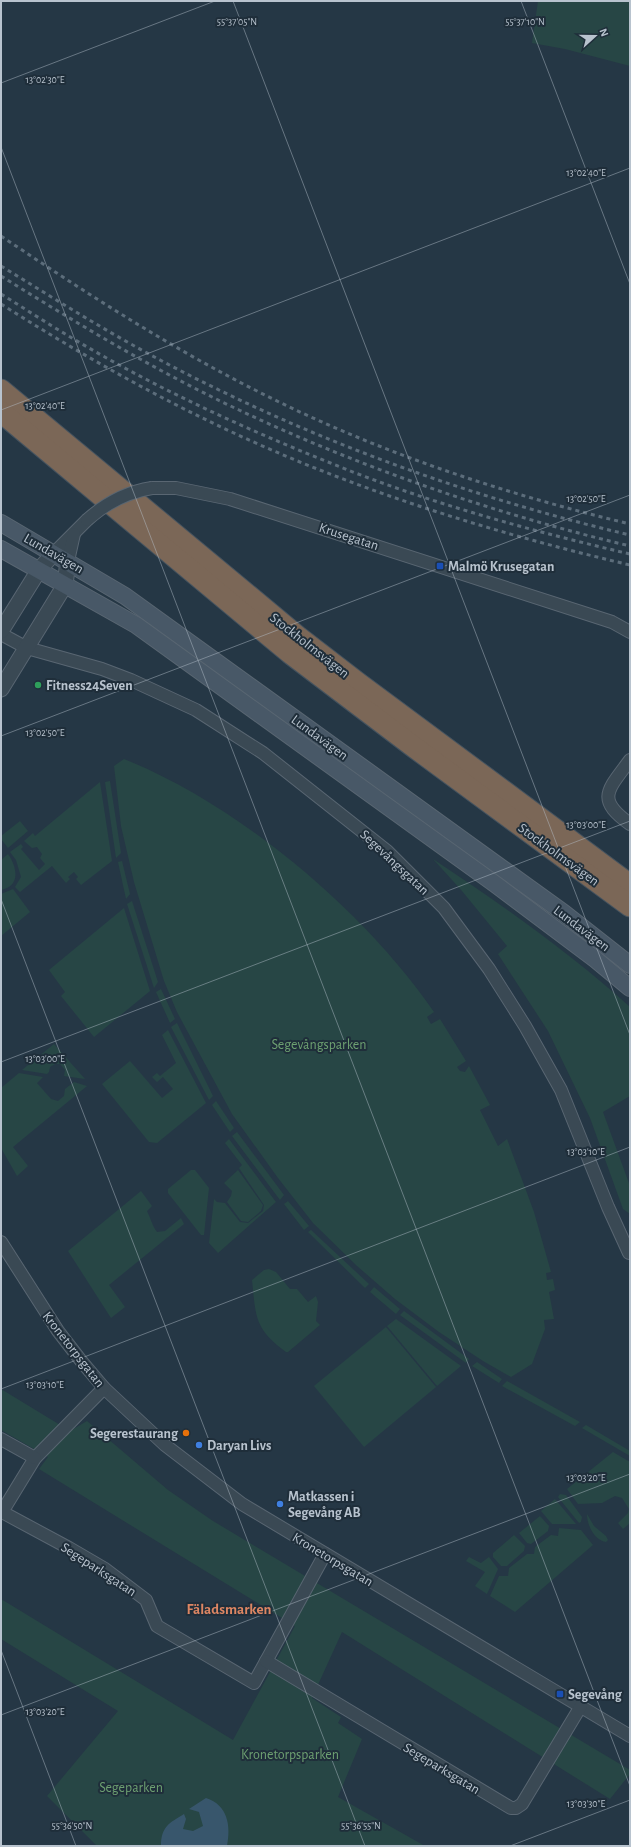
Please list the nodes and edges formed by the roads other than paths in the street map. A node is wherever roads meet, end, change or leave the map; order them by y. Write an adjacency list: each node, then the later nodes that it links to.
1 (1, 390): 16 (highway, Stockholmsvägen)
2 (1, 412): 17 (highway, Stockholmsvägen)
3 (1, 523): 6 (main road, Lundavägen)
4 (74, 534): 6 (street, Krusegatan); 7 (street); 11 (street, Krusegatan, bridge)
5 (1, 548): 8 (main road, Lundavägen)
6 (54, 553): 7 (main road, Lundavägen); 8 (street)
7 (68, 561): 9 (street); 18 (main road, Lundavägen)
8 (38, 570): 9 (main road, Lundavägen); 10 (street)
9 (65, 585): 12 (street); 19 (main road, Lundavägen)
10 (1, 632): 12 (street, Segevångsgatan)
11 (630, 632)
12 (27, 648): 13 (street); 21 (street, Segevångsgatan)
13 (1, 689)
14 (630, 760): 15 (street)
15 (630, 824)
16 (630, 885)
17 (630, 906)
18 (630, 965)
19 (630, 988)
20 (1, 1242): 22 (street, Kronetorpsgatan)
21 (629, 1253)
22 (104, 1388): 24 (street, Segeparksgatan); 25 (street, Kronetorpsgatan)
23 (1, 1439): 24 (street)
24 (35, 1458): 26 (street, Segeparksgatan)
25 (325, 1554): 26 (street, Segeparksgatan); 27 (street, Kronetorpsgatan)
26 (266, 1661): 27 (street, Segeparksgatan)
27 (581, 1706): 28 (street, Kronetorpsgatan)
28 (630, 1736)

